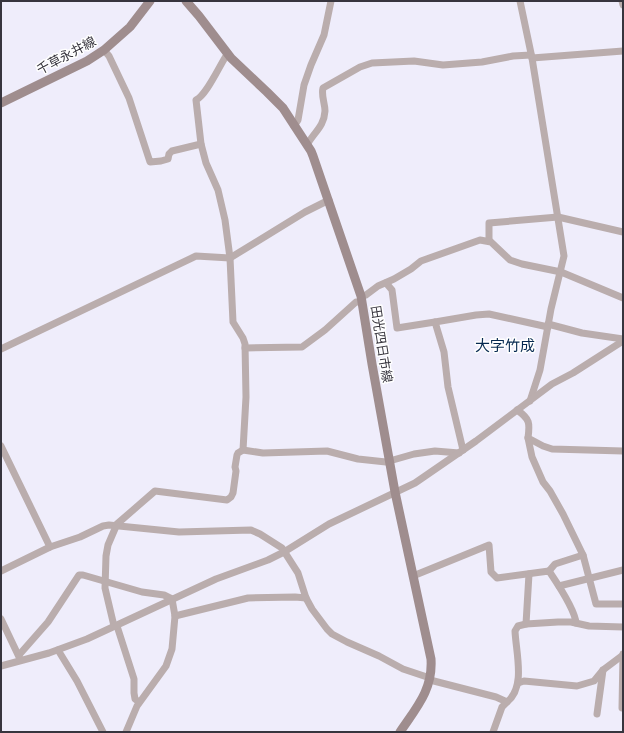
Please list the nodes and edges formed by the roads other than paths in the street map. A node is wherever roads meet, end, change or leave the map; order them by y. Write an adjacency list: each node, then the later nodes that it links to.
1 (150, 1): 7 (main road, 千草永井線)
2 (186, 1): 9 (main road, 田光四日市線)
3 (331, 1): 12 (street)
4 (520, 1): 10 (street)
5 (622, 1): 6 (street)
6 (623, 5)
7 (104, 50): 11 (main road, 千草永井線); 13 (street)
8 (623, 51): 10 (street)
9 (228, 53): 12 (main road, 田光四日市線); 13 (street)
10 (532, 56): 14 (street); 16 (street)
11 (1, 103)
12 (294, 126): 14 (main road, 田光四日市線)
13 (201, 144): 19 (street)
14 (307, 144): 15 (main road, 田光四日市線)
15 (329, 200): 19 (street); 23 (main road, 田光四日市線)
16 (558, 218): 17 (street); 18 (street); 20 (street)
17 (623, 232)
18 (489, 241): 20 (street); 21 (street)
19 (230, 258): 27 (street); 28 (street)
20 (561, 272): 22 (street); 25 (street)
21 (386, 283): 23 (street); 24 (street)
22 (623, 298)
23 (362, 299): 27 (street); 36 (main road, 田光四日市線)
24 (435, 322): 25 (street); 34 (street)
25 (548, 326): 26 (street); 29 (street)
26 (623, 340): 29 (street)
27 (245, 348): 33 (street)
28 (1, 349)
29 (530, 401): 30 (street)
30 (517, 410): 31 (street); 34 (street)
31 (528, 438): 35 (street); 41 (street)
32 (1, 446): 39 (street)
33 (243, 450): 36 (street); 38 (street)
34 (461, 451): 36 (street); 37 (street)
35 (623, 451)
36 (389, 462): 37 (main road, 田光四日市線)
37 (395, 492): 40 (street); 46 (main road, 田光四日市線)
38 (117, 524): 39 (street); 40 (street); 48 (street)
39 (50, 547): 43 (street)
40 (284, 552): 50 (street); 51 (street)
41 (583, 555): 44 (street); 47 (street)
42 (623, 570): 47 (street)
43 (1, 571)
44 (549, 571): 45 (street); 49 (street)
45 (529, 574): 46 (street); 56 (street)
46 (413, 576): 64 (main road, 田光四日市線)
47 (589, 579): 49 (street); 52 (street)
48 (105, 582): 51 (street); 57 (street); 61 (street)
49 (559, 586): 55 (street)
50 (306, 598): 53 (street); 64 (street)
51 (172, 599): 53 (street); 57 (street)
52 (623, 604)
53 (175, 616): 66 (street)
54 (1, 619): 61 (street)
55 (576, 623): 56 (street); 58 (street)
56 (526, 624): 65 (street)
57 (116, 626): 59 (street); 66 (street)
58 (623, 627)
59 (58, 650): 61 (street); 70 (street)
60 (623, 654): 63 (street); 68 (street)
61 (20, 658): 62 (street)
62 (1, 666)
63 (603, 670): 65 (street); 69 (street)
64 (430, 679): 67 (street); 72 (main road, 田光四日市線)
65 (518, 683): 67 (street)
66 (139, 702): 71 (street)
67 (507, 702): 73 (street)
68 (623, 708)
69 (597, 714)
70 (103, 732)
71 (126, 732)
72 (400, 732)
73 (493, 732)

